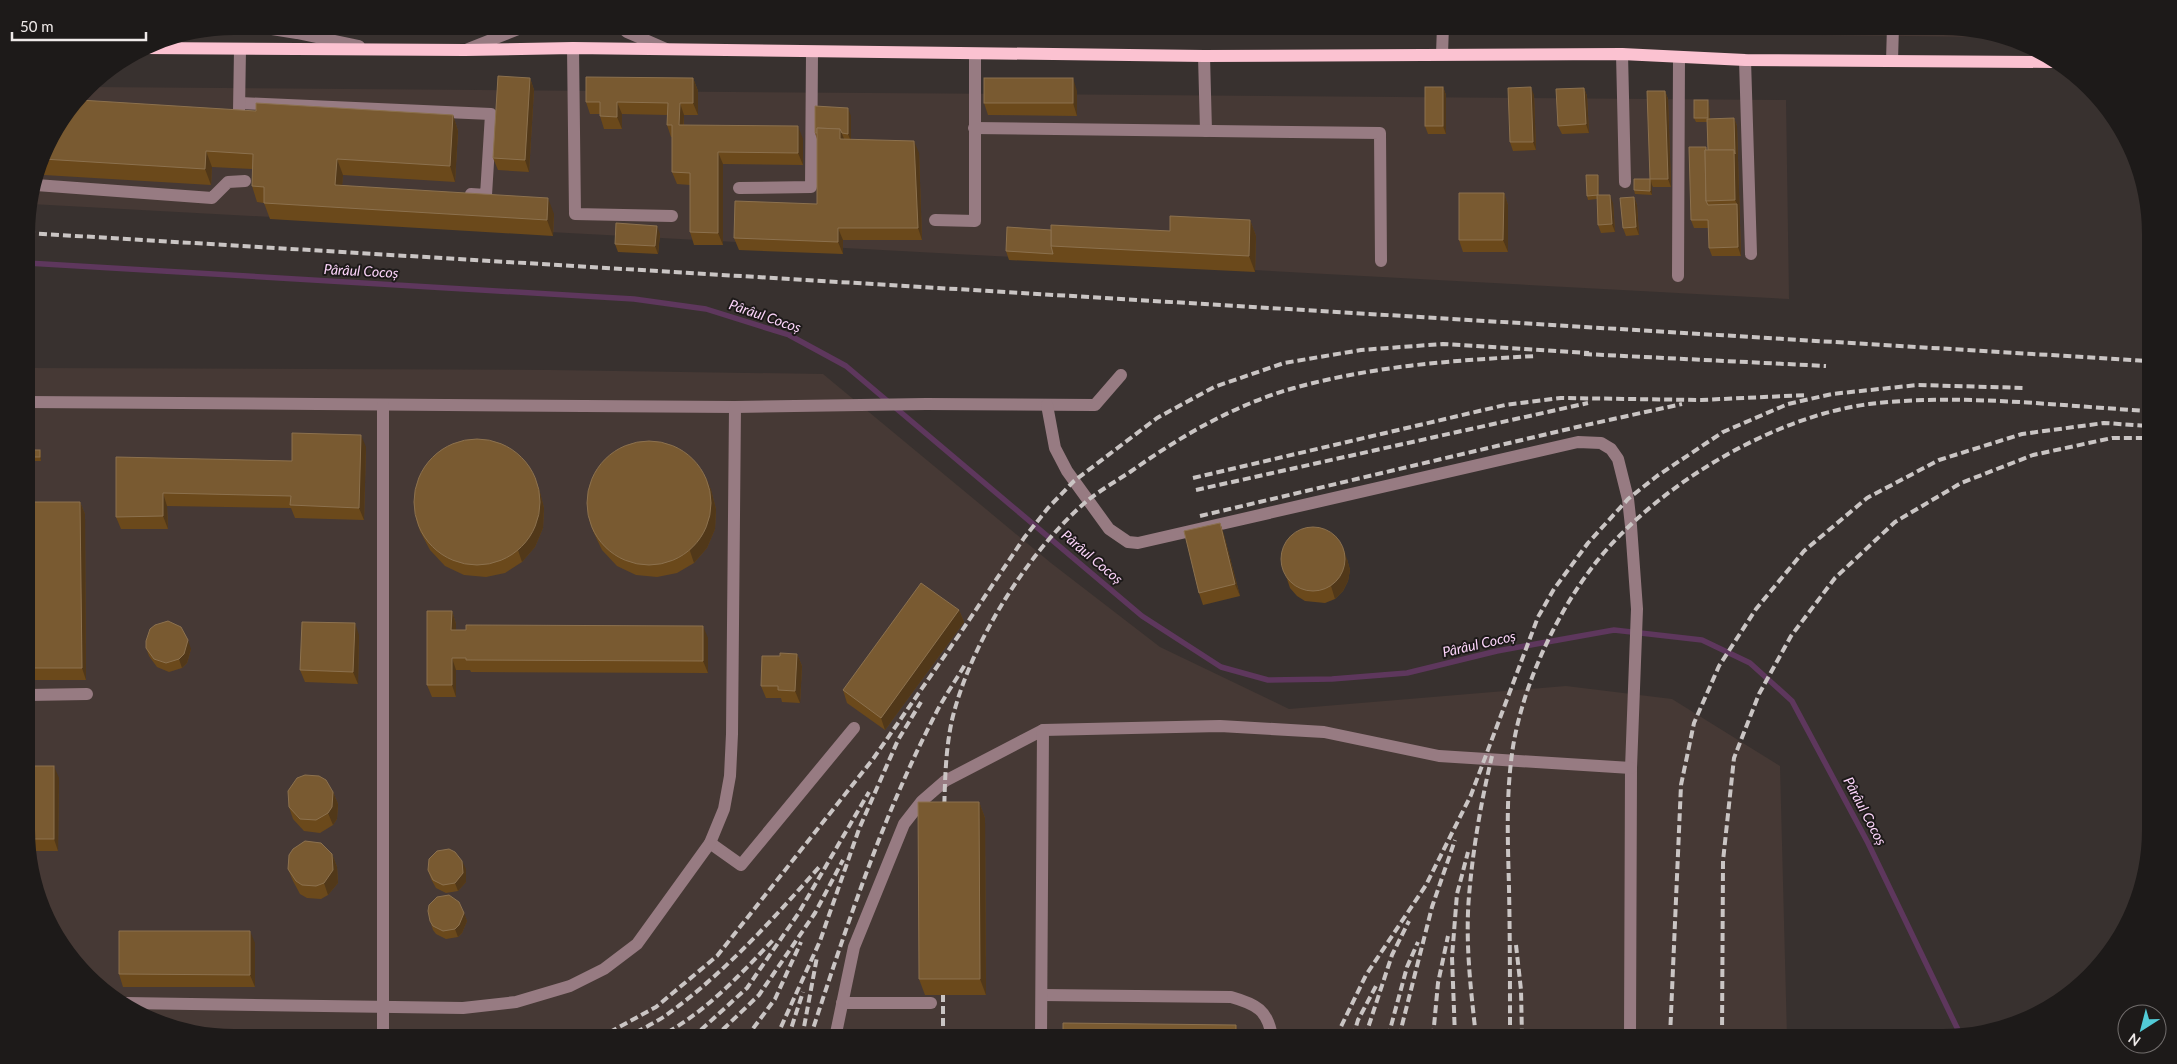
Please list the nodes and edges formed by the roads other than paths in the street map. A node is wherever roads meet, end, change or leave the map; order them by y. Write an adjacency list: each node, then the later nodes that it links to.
1 (306, 35): 9 (lane)
2 (503, 35): 10 (lane)
3 (634, 35): 11 (lane)
4 (1443, 35): 14 (lane)
5 (1893, 35): 19 (lane)
6 (163, 48): 8 (main road)
7 (573, 48): 10 (main road); 11 (main road); 30 (lane)
8 (240, 49): 9 (main road); 21 (lane)
9 (371, 49): 10 (main road)
10 (465, 50)
11 (671, 51): 12 (main road)
12 (812, 53): 13 (main road); 28 (lane)
13 (975, 54): 16 (main road); 23 (lane)
14 (1442, 54): 15 (main road); 16 (main road)
15 (1622, 54): 17 (main road); 26 (lane)
16 (1204, 56): 24 (lane)
17 (1679, 57): 18 (main road); 34 (lane)
18 (1745, 60): 19 (main road); 32 (lane)
19 (1892, 61): 20 (main road)
20 (2043, 62)
21 (240, 103): 22 (lane); 29 (lane)
22 (230, 112)
23 (974, 128): 24 (lane); 31 (lane)
24 (1206, 130): 33 (lane)
25 (245, 181): 27 (lane)
26 (1625, 182)
27 (41, 185)
28 (739, 188)
29 (457, 194)
30 (672, 216)
31 (935, 220)
32 (1751, 254)
33 (1381, 261)
34 (1678, 276)
35 (1121, 375): 38 (lane)
36 (35, 402): 37 (lane)
37 (383, 405): 39 (lane); 50 (lane)
38 (1047, 405): 39 (lane); 44 (lane)
39 (735, 408): 45 (lane)
40 (87, 694): 41 (lane)
41 (35, 695)
42 (854, 728): 45 (lane)
43 (1043, 730): 44 (lane); 46 (lane); 48 (lane)
44 (1631, 768): 55 (lane)
45 (710, 843): 50 (lane)
46 (1042, 995): 53 (lane); 54 (lane)
47 (136, 1003): 50 (lane)
48 (842, 1003): 49 (lane); 52 (lane)
49 (931, 1003)
50 (383, 1005): 51 (lane)
51 (383, 1029)
52 (837, 1029)
53 (1041, 1029)
54 (1270, 1029)
55 (1630, 1029)

